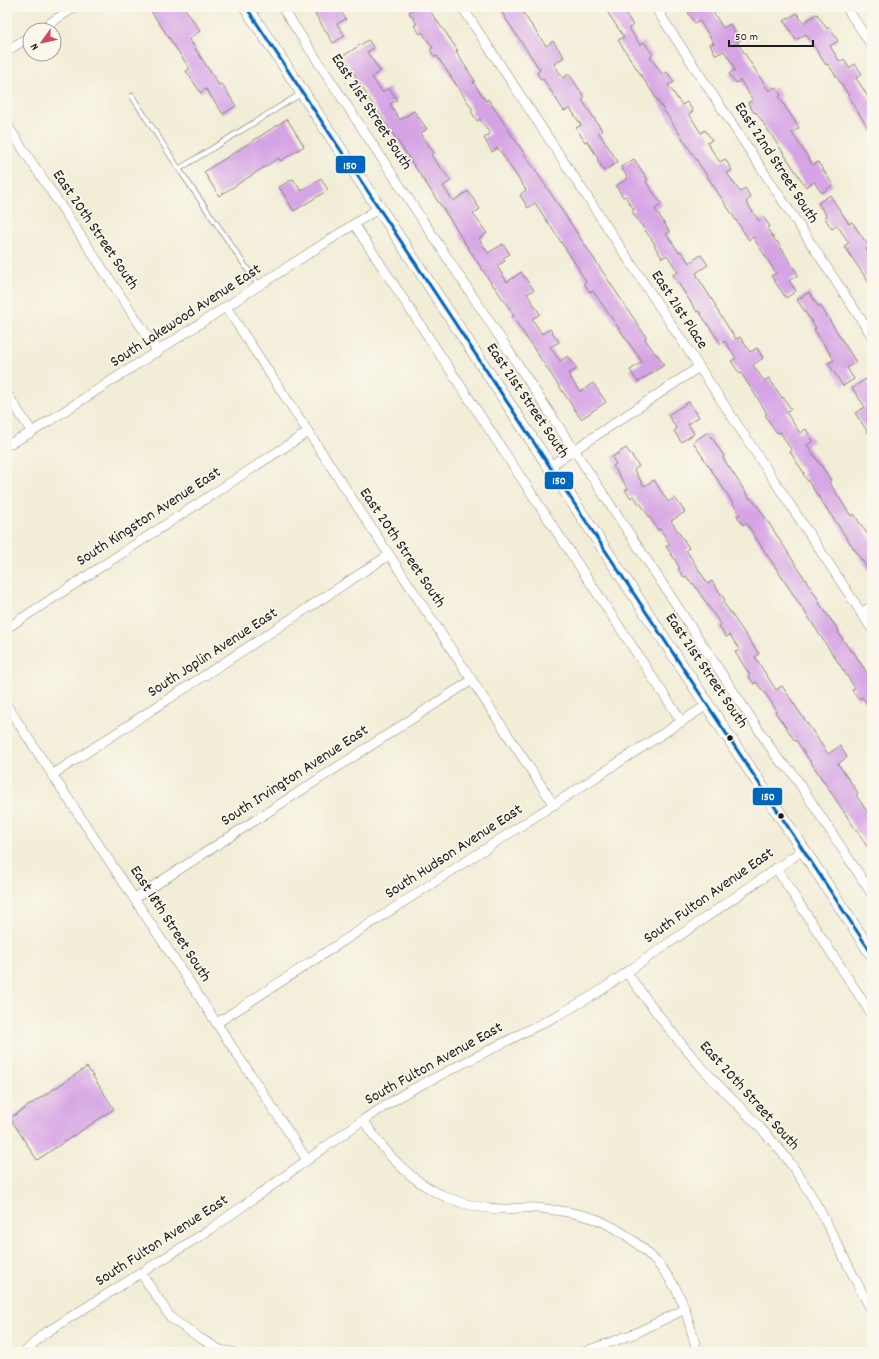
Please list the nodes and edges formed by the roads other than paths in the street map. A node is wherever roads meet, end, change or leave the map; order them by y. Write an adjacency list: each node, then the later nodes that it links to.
1 (11, 7): 8 (lane)
2 (75, 7): 9 (street)
3 (246, 7): 13 (main road, East 21st Street South)
4 (282, 7): 28 (street, East 21st Street South)
5 (462, 7): 23 (street, East 21st Place)
6 (655, 7): 21 (street, East 22nd Street South)
7 (846, 7): 11 (street)
8 (7, 9)
9 (52, 22)
10 (22, 41): 12 (street)
11 (872, 46)
12 (7, 50)
13 (303, 92): 16 (lane); 17 (main road, East 21st Street South)
14 (132, 96): 16 (lane)
15 (7, 125): 22 (street, East 20th Street South)
16 (179, 169): 19 (lane)
17 (379, 208): 18 (street, South Lakewood Avenue East); 29 (main road, East 21st Street South)
18 (354, 224): 19 (street, South Lakewood Avenue East); 38 (street)
19 (259, 286): 20 (street, South Lakewood Avenue East)
20 (226, 307): 22 (street, South Lakewood Avenue East); 26 (street, East 20th Street South)
21 (872, 336)
22 (158, 352): 25 (street, South Lakewood Avenue East)
23 (700, 367): 28 (street); 32 (street, East 21st Place)
24 (7, 394): 25 (street)
25 (32, 432): 27 (street, South Lakewood Avenue East)
26 (308, 432): 30 (street, East 20th Street South); 33 (street, South Kingston Avenue East)
27 (7, 445)
28 (574, 450): 29 (street); 43 (street, East 21st Street South)
29 (550, 466): 36 (main road, East 21st Street South)
30 (389, 556): 35 (street, East 20th Street South); 39 (street, South Joplin Avenue East)
31 (872, 606): 32 (street)
32 (861, 613): 34 (street, East 21st Place)
33 (7, 628)
34 (872, 629)
35 (472, 680): 40 (street, East 20th Street South); 44 (street, South Irvington Avenue East)
36 (707, 705): 38 (street, South Hudson Avenue East); 41 (main road, East 21st Street South)
37 (7, 706): 39 (street, East 18th Street South)
38 (682, 722): 40 (street, South Hudson Avenue East)
39 (52, 775): 44 (street, East 18th Street South)
40 (554, 805): 48 (street, South Hudson Avenue East)
41 (803, 850): 42 (street, South Fulton Avenue East); 45 (main road, East 21st Street South)
42 (776, 868): 46 (street, South Fulton Avenue East); 47 (street)
43 (872, 894)
44 (135, 898): 48 (street, East 18th Street South)
45 (872, 954)
46 (626, 972): 49 (street, South Fulton Avenue East); 53 (street, East 20th Street South)
47 (872, 1015)
48 (216, 1023): 50 (street, East 18th Street South)
49 (363, 1120): 50 (street, South Fulton Avenue East); 52 (street)
50 (307, 1160): 51 (street, South Fulton Avenue East)
51 (142, 1273): 54 (street, South Fulton Avenue East); 55 (street)
52 (685, 1309): 56 (street); 57 (street)
53 (872, 1311)
54 (25, 1352)
55 (232, 1352)
56 (584, 1352)
57 (697, 1352)

